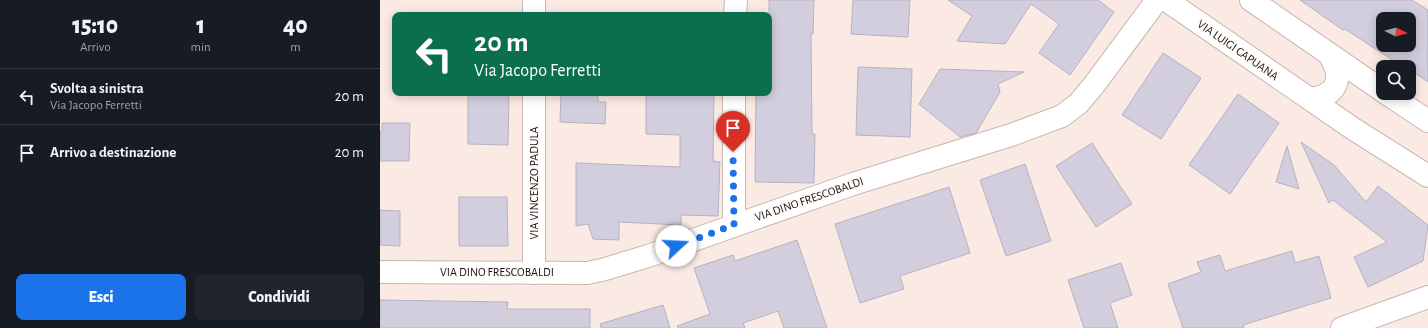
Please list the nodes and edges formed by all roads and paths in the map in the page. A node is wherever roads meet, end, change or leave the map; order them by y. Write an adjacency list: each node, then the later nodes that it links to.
1 (534, 0): 6 (street)
2 (736, 0): 7 (street)
3 (1157, 0): 16 (street, VIA DINO FRESCOBALDI)
4 (1166, 0): 12 (street, VIA LUIGI CAPUANA)
5 (1251, 0): 8 (street)
6 (534, 12)
7 (735, 12)
8 (1330, 56): 9 (street); 12 (street)
9 (1376, 86)
10 (534, 96): 18 (street, VIA VINCENZO PADULA)
11 (734, 96): 16 (street)
12 (1310, 99): 15 (street, VIA LUIGI CAPUANA)
13 (1396, 100): 14 (street)
14 (1428, 121)
15 (1428, 176)
16 (734, 225): 18 (street, VIA DINO FRESCOBALDI)
17 (380, 272): 18 (street, VIA DINO FRESCOBALDI)
18 (534, 273)
19 (1428, 297): 20 (street)
20 (1342, 328)

